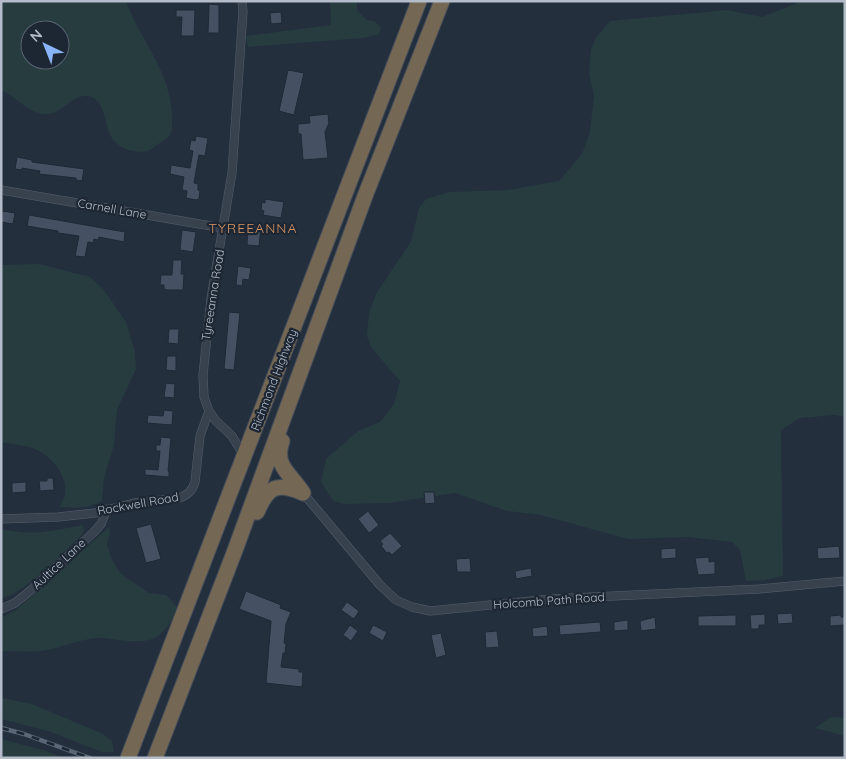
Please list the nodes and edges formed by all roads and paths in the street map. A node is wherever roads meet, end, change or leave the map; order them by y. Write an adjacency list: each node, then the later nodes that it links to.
1 (242, 1): 6 (street, Tyreeanna Road)
2 (419, 1): 8 (highway, Richmond Highway)
3 (442, 1): 4 (highway, Richmond Highway)
4 (384, 148): 9 (highway); 12 (highway, Richmond Highway)
5 (1, 190): 6 (street, Carnell Lane)
6 (223, 228): 7 (street, Tyreeanna Road)
7 (209, 411): 8 (street, Tyreeanna Road); 10 (street, Rockwell Road)
8 (244, 456): 15 (highway, Richmond Highway)
9 (303, 493): 12 (highway); 13 (street, Holcomb Path Road)
10 (107, 510): 11 (street, Rockwell Road); 14 (street, Aultice Lane)
11 (1, 519)
12 (234, 553): 16 (highway, Richmond Highway)
13 (845, 581)
14 (1, 609)
15 (130, 752)
16 (156, 756)

